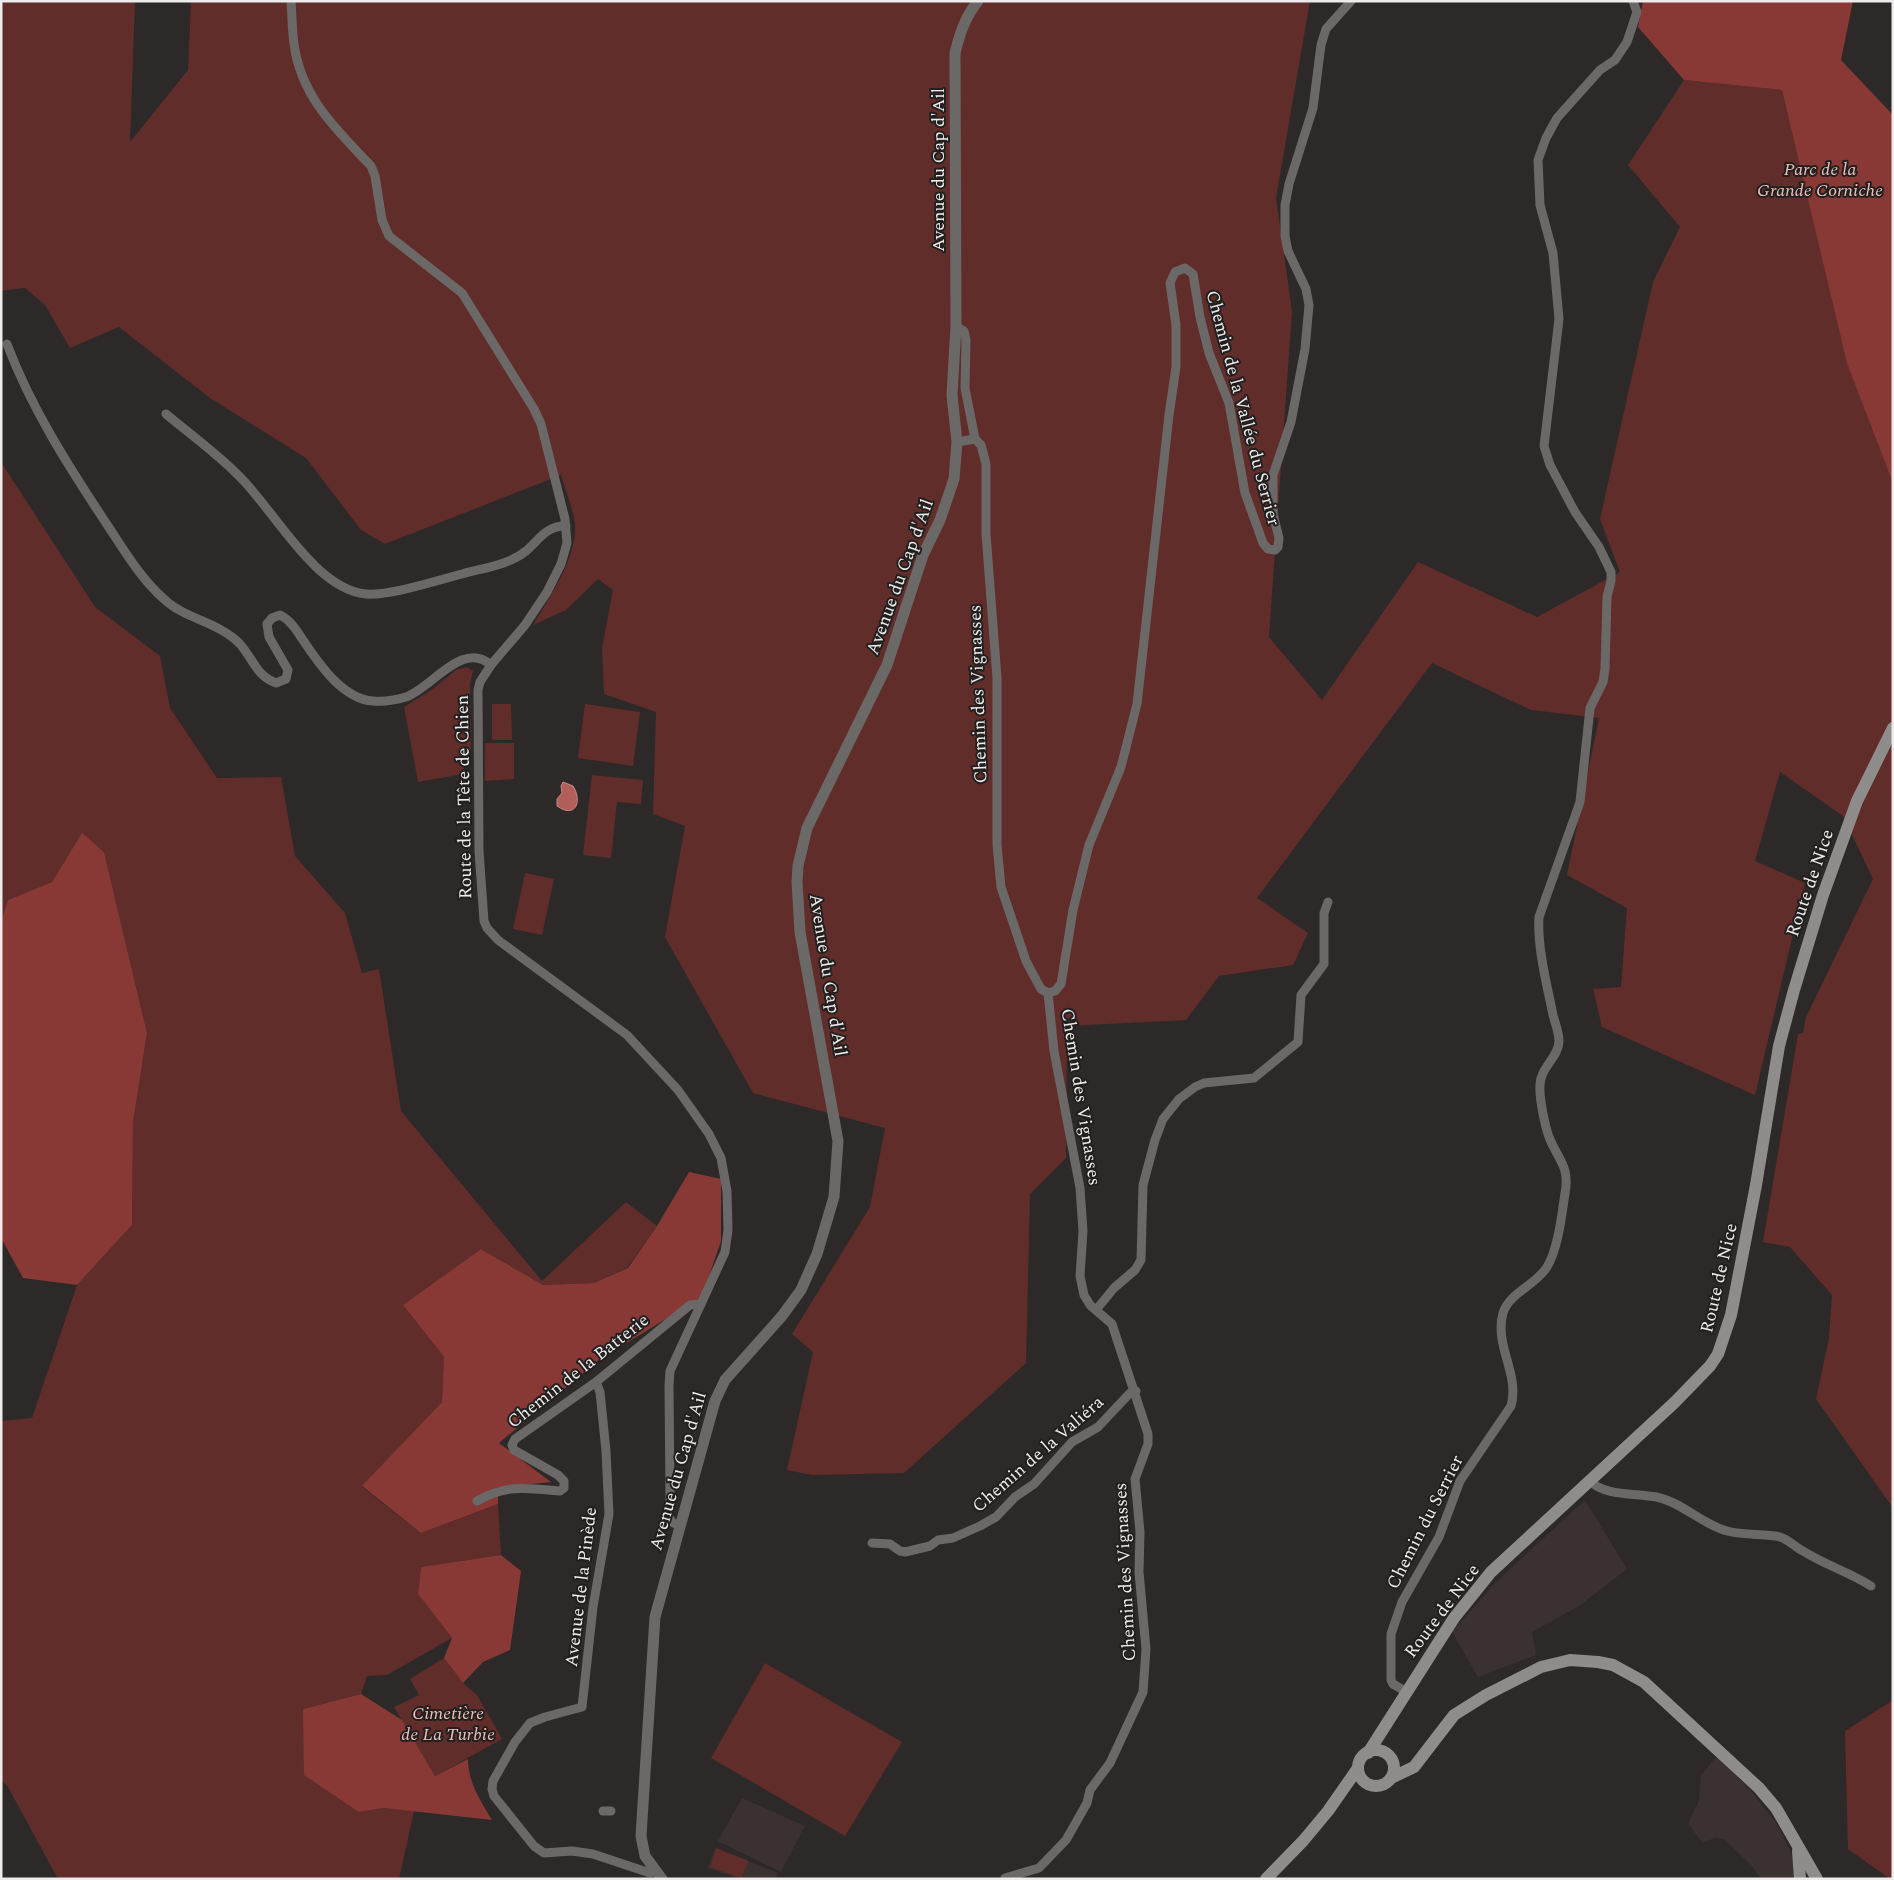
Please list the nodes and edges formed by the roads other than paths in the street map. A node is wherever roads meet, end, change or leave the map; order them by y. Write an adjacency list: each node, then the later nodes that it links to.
1 (291, 1): 10 (street, Route de la Tête de Chien)
2 (978, 1): 5 (street, Avenue du Cap d'Ail)
3 (1351, 1): 14 (street, Chemin de la Vallée du Serrier)
4 (1633, 1): 24 (street, Chemin du Serrier)
5 (956, 326): 8 (street, Chemin des Vignasses); 9 (street, Avenue du Cap d'Ail)
6 (7, 344): 11 (street)
7 (166, 414): 10 (street)
8 (975, 440): 9 (street); 14 (street, Chemin des Vignasses)
9 (957, 442): 21 (street, Avenue du Cap d'Ail)
10 (566, 526): 11 (street, Route de la Tête de Chien)
11 (491, 665): 15 (street, Route de la Tête de Chien)
12 (1893, 728): 19 (main road, Route de Nice)
13 (1328, 902): 16 (street)
14 (1048, 993): 16 (street, Chemin des Vignasses)
15 (701, 1304): 17 (street, Chemin de la Batterie); 21 (street, Route de la Tête de Chien)
16 (1096, 1310): 18 (street, Chemin des Vignasses)
17 (596, 1382): 20 (street, Chemin de la Batterie); 35 (street, Avenue de la Pinède)
18 (1136, 1391): 22 (street, Chemin de la Valiéra); 36 (street, Chemin des Vignasses)
19 (1590, 1481): 23 (street); 24 (main road, Route de Nice)
20 (477, 1501)
21 (680, 1525): 35 (street, Avenue du Cap d'Ail)
22 (872, 1542)
23 (1871, 1586)
24 (1405, 1691): 25 (main road, Route de Nice)
25 (1384, 1728): 26 (main road, Route de Nice); 27 (main road)
26 (1368, 1753): 27 (main road); 30 (main road)
27 (1385, 1753): 29 (main road)
28 (1422, 1759): 29 (main road); 31 (main road); 34 (main road)
29 (1393, 1764): 31 (main road)
30 (1358, 1768): 32 (main road); 33 (main road)
31 (1391, 1778): 32 (main road)
32 (1368, 1784): 33 (main road)
33 (1336, 1799): 37 (main road)
34 (1798, 1848): 38 (main road); 40 (main road)
35 (659, 1875)
36 (1005, 1878)
37 (1266, 1879)
38 (1800, 1879)
39 (1812, 1879): 40 (main road)
40 (1816, 1879)

